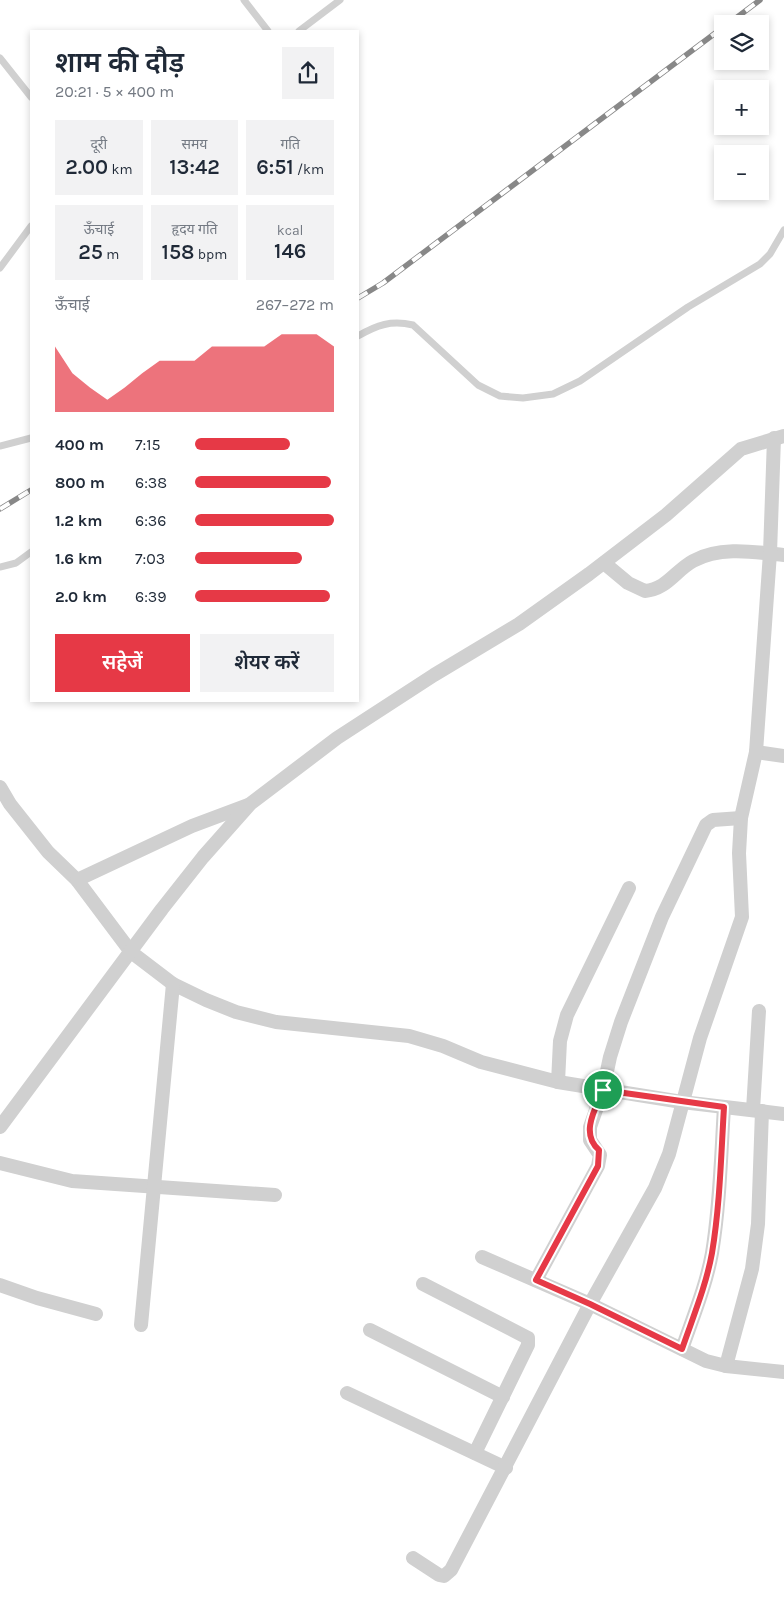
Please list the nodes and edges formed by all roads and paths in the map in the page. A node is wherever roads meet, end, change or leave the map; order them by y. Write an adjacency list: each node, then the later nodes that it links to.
1 (244, 0): 3 (lane)
2 (337, 1): 4 (lane)
3 (267, 30)
4 (300, 30)
5 (0, 58): 6 (lane)
6 (30, 96)
7 (30, 227): 11 (lane)
8 (784, 230): 9 (lane)
9 (778, 240): 10 (lane); 12 (lane)
10 (784, 247)
11 (0, 268)
12 (359, 335)
13 (779, 437): 17 (street); 18 (street)
14 (30, 438): 15 (lane)
15 (0, 446)
16 (30, 553): 19 (lane)
17 (777, 554): 18 (street); 20 (street)
18 (604, 562): 23 (street)
19 (0, 567)
20 (756, 752): 21 (street); 24 (street)
21 (784, 756)
22 (0, 787): 25 (street)
23 (250, 804): 25 (street); 27 (street)
24 (741, 818): 31 (street); 32 (street)
25 (77, 880): 27 (street)
26 (630, 888): 30 (street)
27 (131, 952): 28 (street); 36 (street)
28 (173, 984): 30 (street); 38 (street)
29 (759, 1011): 34 (street)
30 (558, 1082): 31 (street)
31 (603, 1090): 32 (street); 41 (street)
32 (682, 1102): 33 (street); 44 (street)
33 (724, 1107): 34 (street); 48 (street)
34 (757, 1110): 35 (street); 49 (street)
35 (784, 1114)
36 (0, 1127)
37 (0, 1163): 38 (street)
38 (154, 1186): 39 (street); 46 (street)
39 (275, 1195)
40 (482, 1257): 41 (street)
41 (536, 1280): 44 (street)
42 (423, 1284): 52 (street)
43 (0, 1285): 45 (street)
44 (590, 1304): 48 (street); 54 (street)
45 (96, 1314)
46 (141, 1325)
47 (370, 1330): 52 (street)
48 (682, 1349): 49 (street)
49 (726, 1366): 50 (street)
50 (784, 1372)
51 (346, 1393): 53 (street)
52 (503, 1397): 53 (street)
53 (475, 1453): 54 (street)
54 (506, 1468): 55 (street)
55 (412, 1558)

